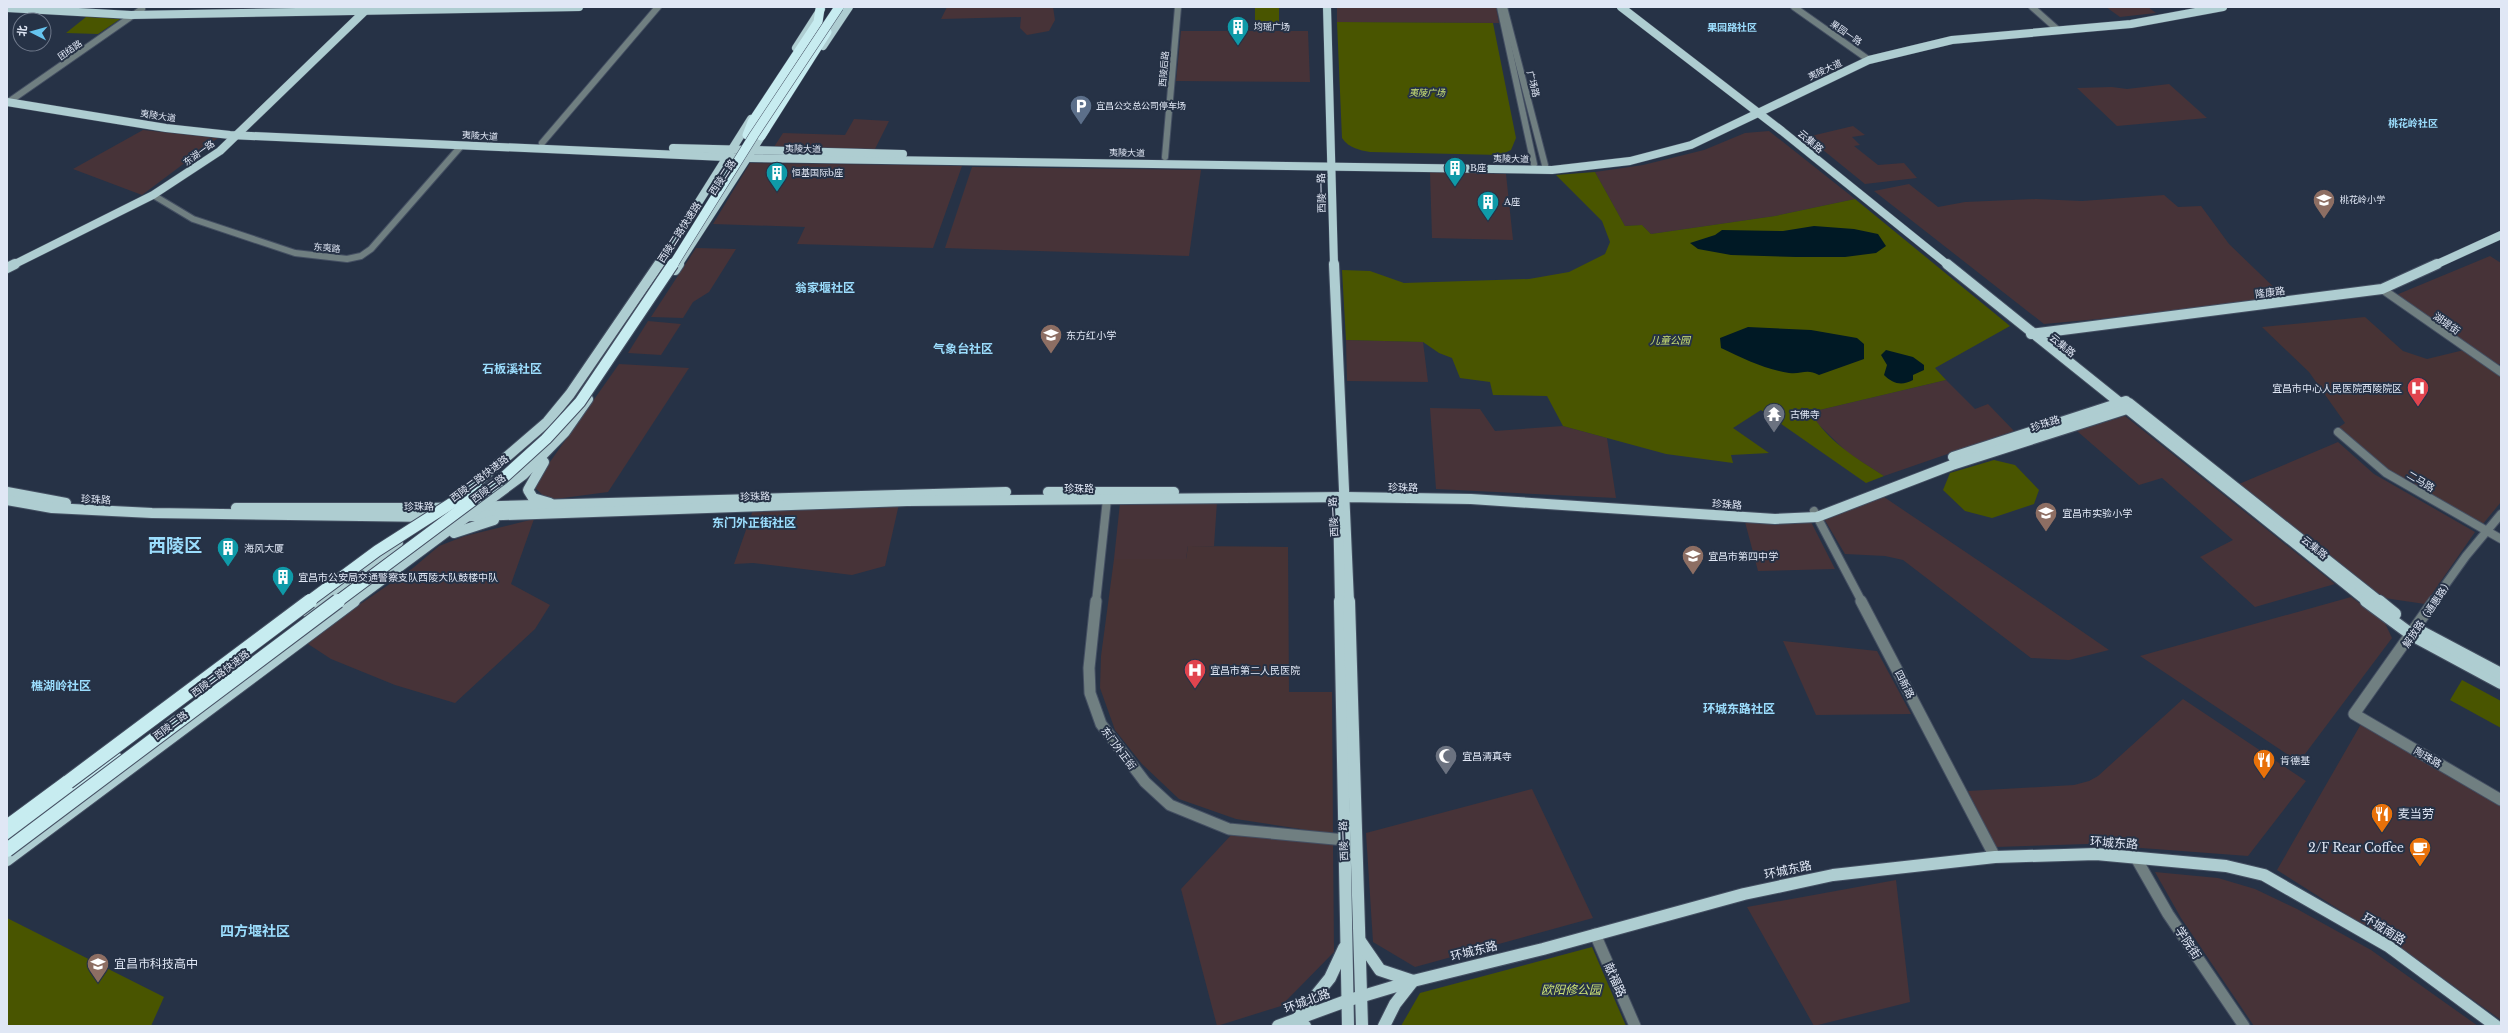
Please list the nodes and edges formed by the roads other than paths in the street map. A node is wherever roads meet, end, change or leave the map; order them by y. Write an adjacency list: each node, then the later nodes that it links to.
1 (90, 7): 23 (main road)
2 (324, 7): 3 (main road); 23 (main road)
3 (332, 7)
4 (578, 7): 22 (main road)
5 (658, 7): 31 (street)
6 (833, 7): 29 (highway, 西陵二路快速路)
7 (840, 7): 30 (highway); 75 (highway, 西陵二路快速路, bridge)
8 (849, 7): 30 (main road, 西陵二路)
9 (1178, 7): 35 (street, 西陵后路)
10 (1320, 7): 36 (main road, 西陵一路)
11 (1326, 7): 36 (main road, 西陵一路)
12 (1500, 7): 37 (street, 广场路)
13 (1504, 7): 38 (street, 广场路)
14 (1621, 7): 27 (main road, 云集路)
15 (1631, 7): 27 (main road, 云集路)
16 (1794, 7): 25 (street, 果园一路)
17 (2032, 7): 24 (street)
18 (2203, 7): 24 (main road, 夷陵大道)
19 (2223, 7): 24 (main road, 夷陵大道)
20 (7, 8): 23 (main road)
21 (821, 8): 29 (highway); 33 (main road, 西陵二路)
22 (365, 9): 23 (main road); 28 (main road, 东湖一路)
23 (137, 12): 26 (street, 团结路)
24 (2056, 29): 25 (main road, 夷陵大道)
25 (1867, 58): 27 (main road, 夷陵大道)
26 (9, 101): 28 (main road, 夷陵大道)
27 (1758, 110): 36 (main road, 夷陵大道); 38 (main road, 夷陵大道); 45 (main road, 云集路)
28 (235, 133): 31 (main road, 夷陵大道); 32 (main road, 夷陵大道); 39 (main road, 东湖一路); 42 (main road)
29 (747, 135): 50 (highway, 西陵二路快速路)
30 (761, 136): 34 (main road, 西陵二路)
31 (542, 143): 33 (main road, 夷陵大道)
32 (462, 145): 33 (main road, 夷陵大道); 39 (street, 东夷路)
33 (729, 154): 34 (main road, 夷陵大道); 57 (main road, 西陵二路)
34 (749, 155): 35 (main road, 夷陵大道); 36 (main road, 夷陵大道); 48 (main road, 西陵二路)
35 (1165, 157): 36 (main road, 夷陵大道)
36 (1330, 163): 37 (main road, 夷陵大道); 52 (main road, 西陵一路)
37 (1534, 164): 38 (main road, 夷陵大道)
38 (1545, 165)
39 (153, 195): 43 (main road, 东湖一路)
40 (2501, 236): 44 (main road, 隆康路)
41 (2501, 242): 44 (main road, 隆康路)
42 (7, 264)
43 (7, 268)
44 (2386, 292): 45 (main road, 隆康路); 46 (street, 湖堤街)
45 (2038, 336): 47 (main road, 云集路)
46 (2501, 372)
47 (2126, 405): 58 (main road, 珍珠路); 66 (main road, 云集路)
48 (565, 432): 55 (main road); 56 (main road, 西陵二路)
49 (2338, 432): 63 (street, 二马路)
50 (478, 486): 71 (highway, bridge); 73 (highway, 西陵二路快速路, bridge)
51 (7, 492): 57 (main road, 珍珠路)
52 (1341, 494): 53 (main road, 珍珠路); 55 (main road, 珍珠路); 58 (main road, 珍珠路); 74 (main road, 西陵一路); 81 (main road, 西陵一路)
53 (1107, 499): 61 (main road, 珍珠路); 74 (street, 东门外正街)
54 (7, 500): 62 (main road, 珍珠路)
55 (586, 505): 56 (main road, 珍珠路)
56 (479, 508): 57 (main road, 珍珠路); 60 (main road, 西陵二路)
57 (443, 509): 62 (main road, 西陵二路)
58 (1815, 514): 76 (street, 四新路)
59 (2501, 514): 63 (street, 解放路（通惠路）)
60 (469, 516): 61 (main road, 珍珠路); 62 (main road, 珍珠路); 65 (main road, 西陵二路)
61 (519, 516): 65 (main road)
62 (433, 517): 72 (main road, 西陵二路)
63 (2485, 531): 64 (street, 二马路); 66 (street, 解放路（通惠路）)
64 (2501, 539)
65 (434, 542): 78 (main road, 西陵二路)
66 (2414, 632): 67 (main road, 云集路); 68 (main road, 云集路); 69 (street, 解放路（通惠路）)
67 (2501, 674)
68 (2501, 683)
69 (2354, 714): 70 (street, 陶珠路)
70 (2501, 800)
71 (7, 827)
72 (7, 834)
73 (7, 839)
74 (1345, 840): 81 (main road, 西陵一路)
75 (7, 850)
76 (1994, 857): 77 (main road, 环城东路); 80 (main road, 环城东路)
77 (2136, 858): 79 (main road, 环城东路); 91 (street, 学院街)
78 (7, 860)
79 (2249, 870): 92 (main road, 环城南路)
80 (1595, 934): 82 (main road, 环城东路); 90 (street, 献福路)
81 (1353, 939): 82 (main road); 83 (main road, 西陵一路); 84 (main road, 西陵一路); 85 (main road)
82 (1413, 981): 83 (main road, 环城东路); 89 (main road)
83 (1360, 997): 84 (main road, 环城东路); 88 (main road, 西陵一路)
84 (1346, 1002): 85 (main road, 环城北路); 87 (main road, 西陵一路)
85 (1300, 1023): 86 (main road, 环城北路)
86 (1278, 1026)
87 (1348, 1026)
88 (1362, 1026)
89 (1384, 1026)
90 (1635, 1026)
91 (2244, 1026)
92 (2496, 1026)

